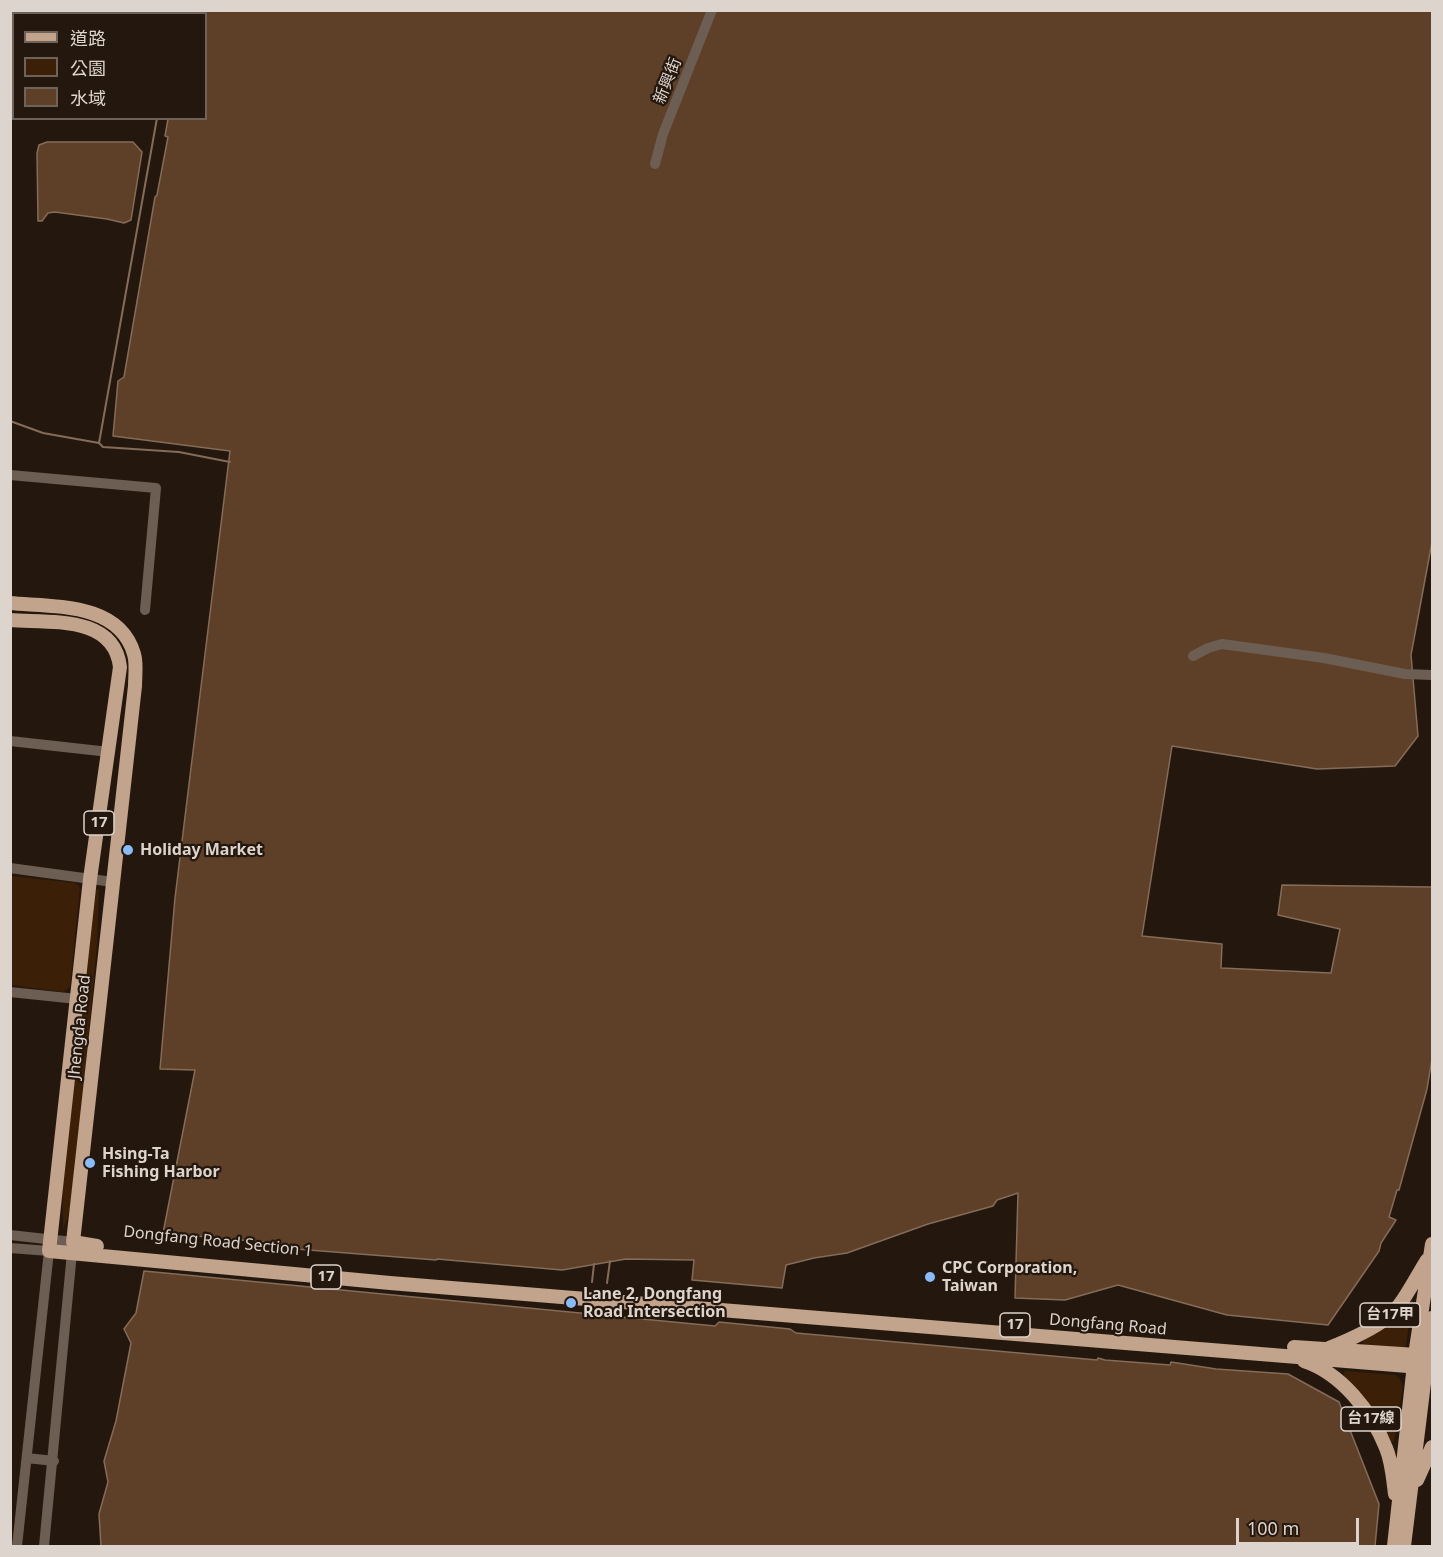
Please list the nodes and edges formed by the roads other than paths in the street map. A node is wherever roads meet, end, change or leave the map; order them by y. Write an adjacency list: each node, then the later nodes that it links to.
1 (712, 10): 2 (street, 新興街)
2 (655, 164)
3 (10, 475): 5 (street)
4 (10, 603): 13 (main road, Jhengda Road / 17)
5 (145, 610)
6 (10, 620): 10 (main road, Jhengda Road / 17)
7 (1193, 656): 8 (street)
8 (1432, 675)
9 (10, 741): 10 (street)
10 (109, 752): 12 (main road, Jhengda Road / 17)
11 (10, 868): 12 (street)
12 (90, 879): 13 (street); 15 (main road, Jhengda Road / 17)
13 (113, 882): 18 (main road, Jhengda Road / 17)
14 (10, 992): 15 (street)
15 (77, 999): 17 (main road, Jhengda Road / 17)
16 (10, 1235): 17 (street, Dongfang Road Section 1)
17 (50, 1245): 18 (main road, Dongfang Road Section 1 / 17); 19 (street, Dongfang Road Section 1); 27 (street, Jhengda Road)
18 (72, 1247): 21 (main road, Dongfang Road Section 1 / 17); 28 (street, Jhengda Road)
19 (10, 1248)
20 (1432, 1248): 23 (main road, 台17甲); 25 (main road)
21 (602, 1296): 23 (main road, Dongfang Road / 17); 24 (main road, Dongfang Road / 17)
22 (1432, 1318): 25 (main road)
23 (1324, 1350): 25 (main road, Dongfang Road / 17)
24 (1288, 1356): 25 (main road, Dongfang Road / 17); 29 (main road, 台17線)
25 (1424, 1362): 29 (main road)
26 (1432, 1447): 29 (main road)
27 (27, 1458): 28 (street); 30 (street, Jhengda Road)
28 (54, 1461): 31 (street, Jhengda Road)
29 (1402, 1522): 32 (main road); 33 (main road)
30 (17, 1546)
31 (44, 1546)
32 (1394, 1546)
33 (1404, 1546)

